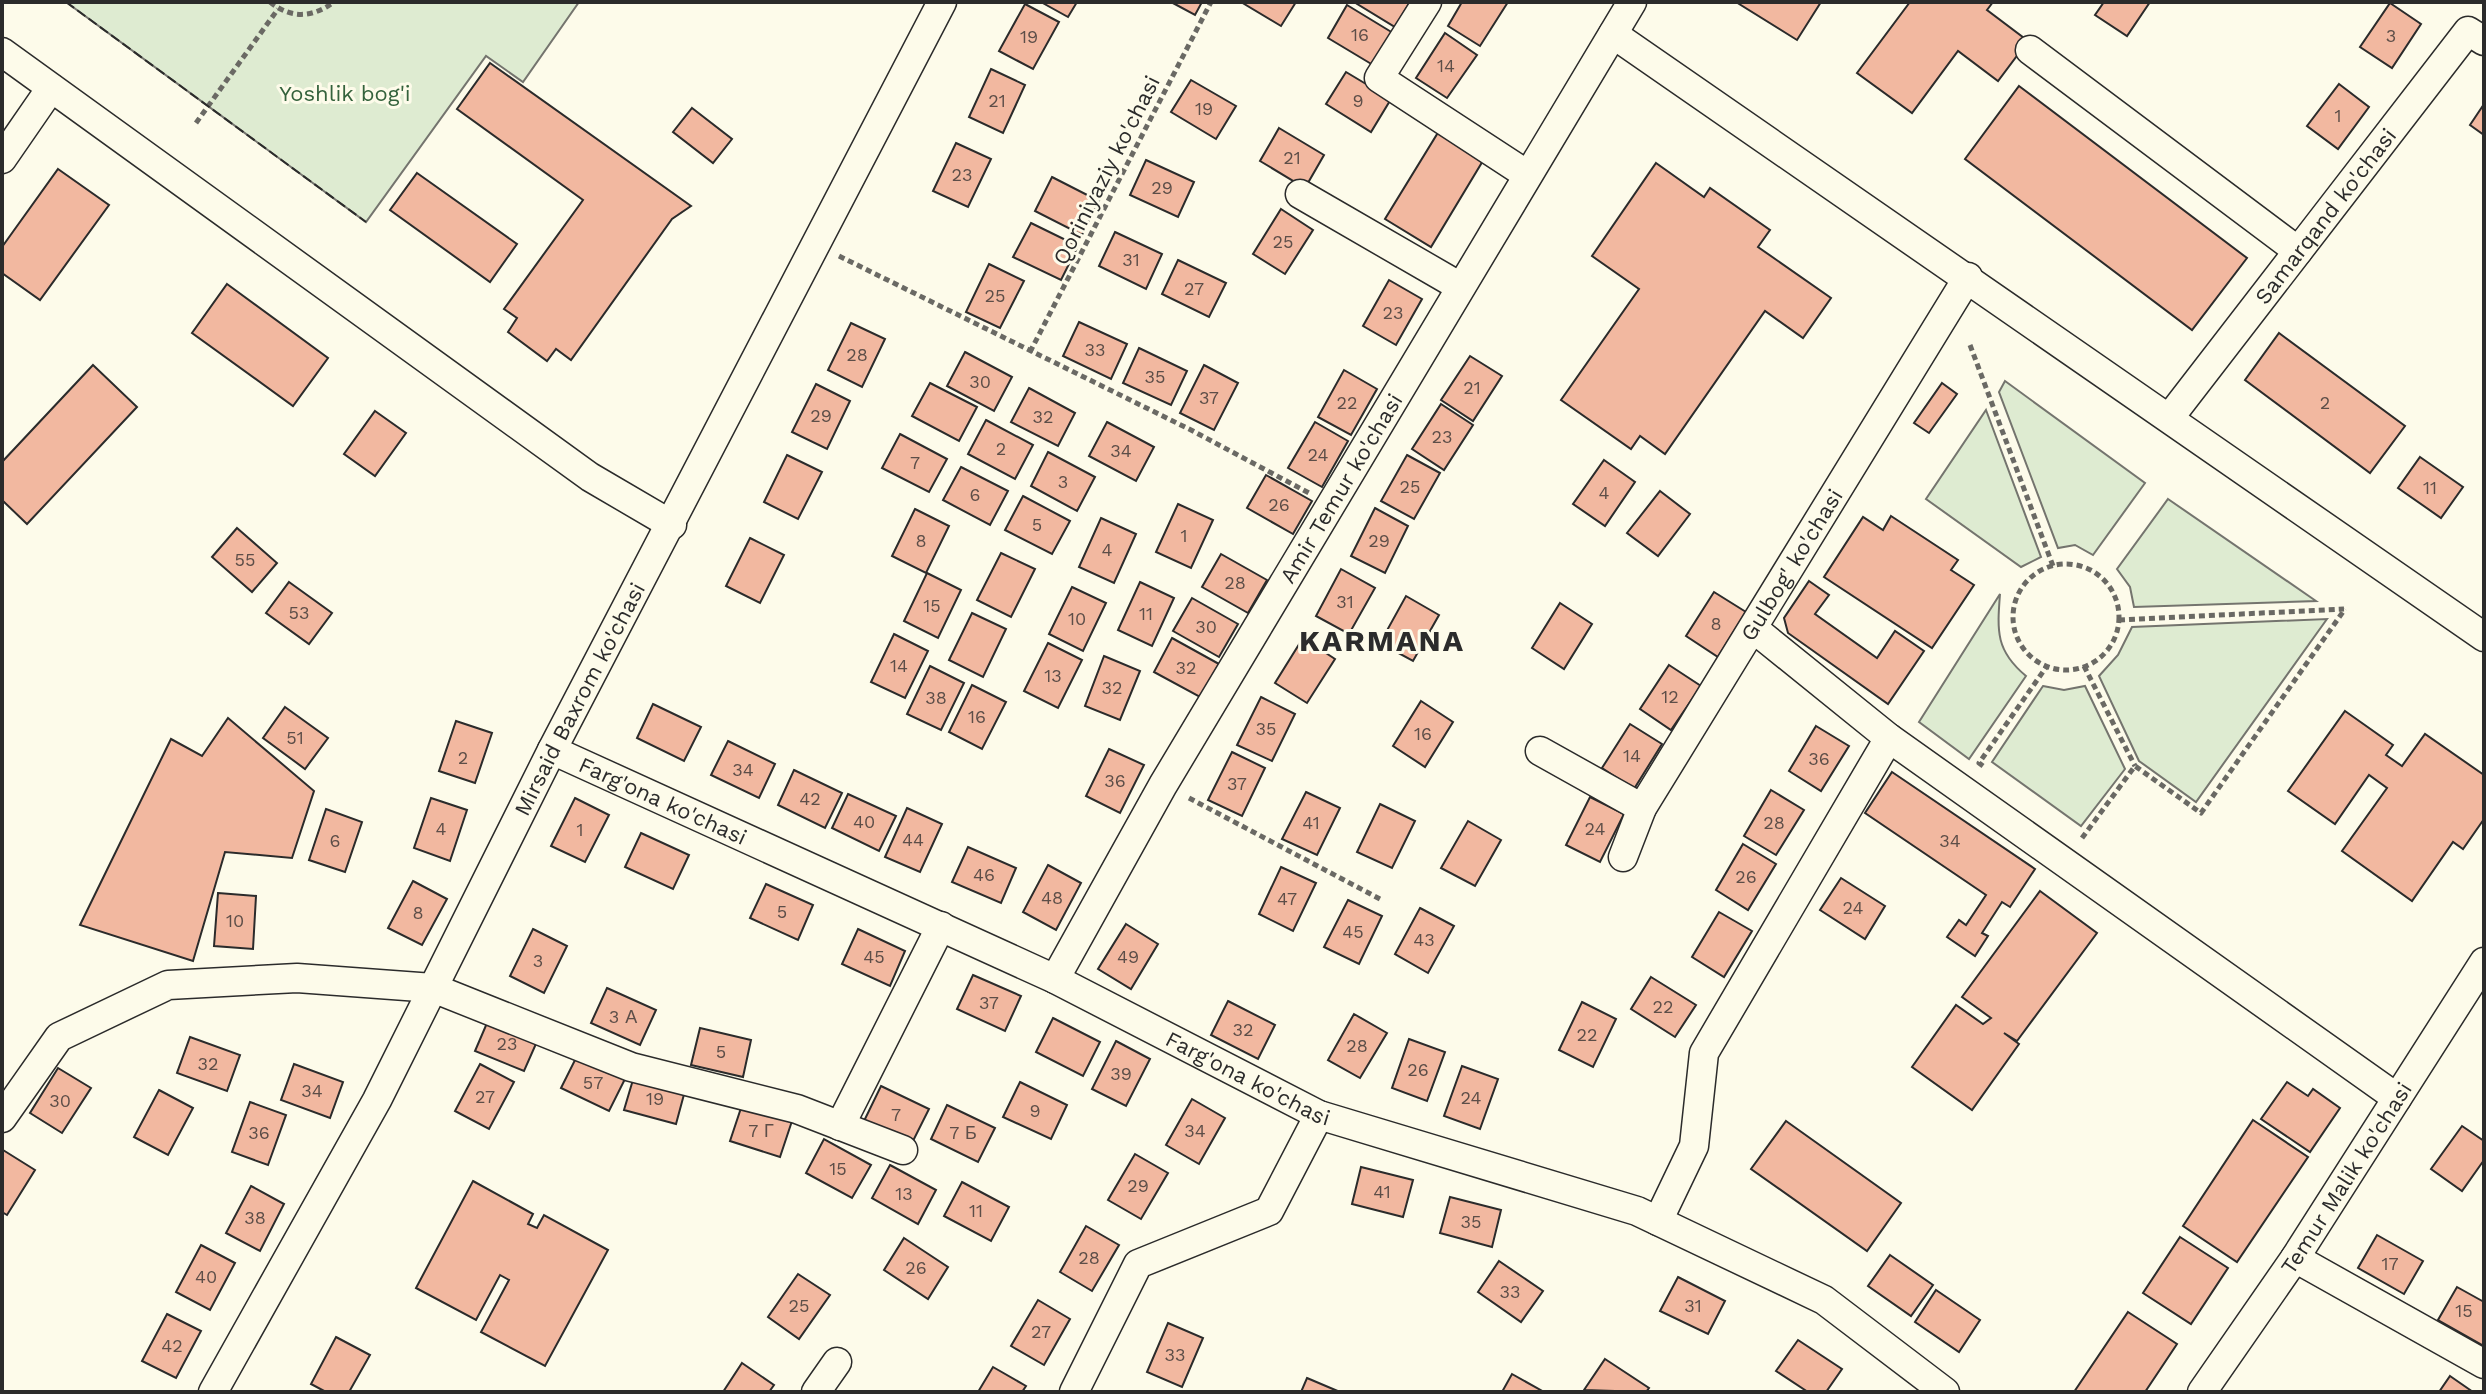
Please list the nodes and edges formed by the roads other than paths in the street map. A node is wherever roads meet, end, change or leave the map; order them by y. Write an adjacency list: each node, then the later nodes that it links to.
1 (942, 2): 16 (street, Mirsaid Baxrom ko'chasi)
2 (1427, 2): 10 (street)
3 (1632, 2): 4 (street, Amir Temur ko'chasi)
4 (1613, 34): 10 (street, Amir Temur ko'chasi); 13 (street)
5 (2484, 41): 12 (street, Samarqand ko'chasi)
6 (2030, 50): 12 (street)
7 (2, 52): 8 (street)
8 (51, 88): 9 (street); 16 (street)
9 (2, 159)
10 (1526, 174): 14 (street, Amir Temur ko'chasi)
11 (1300, 194): 14 (street)
12 (2298, 251): 15 (street, Samarqand ko'chasi)
13 (1968, 277): 15 (street); 17 (street, Gulbog' ko'chasi)
14 (1459, 286): 26 (street, Amir Temur ko'chasi)
15 (2170, 417): 18 (street)
16 (672, 525): 20 (street, Mirsaid Baxrom ko'chasi)
17 (1754, 629): 19 (street); 22 (street, Gulbog' ko'chasi)
18 (2484, 637)
19 (1889, 738): 28 (street); 33 (street)
20 (552, 750): 24 (street, Farg'ona ko'chasi); 27 (street, Mirsaid Baxrom ko'chasi)
21 (1540, 751): 22 (street)
22 (1642, 808): 23 (street, Gulbog' ko'chasi)
23 (1623, 857)
24 (941, 926): 26 (street, Farg'ona ko'chasi); 31 (street)
25 (2484, 962): 28 (street, Temur Malik ko'chasi)
26 (1055, 979): 29 (street, Farg'ona ko'chasi)
27 (433, 988): 30 (street); 31 (street); 37 (street, Mirsaid Baxrom ko'chasi)
28 (2397, 1098): 34 (street, Temur Malik ko'chasi)
29 (1319, 1115): 33 (street, Farg'ona ko'chasi); 39 (street)
30 (2, 1118)
31 (840, 1126): 32 (street)
32 (903, 1150)
33 (1658, 1221): 40 (street, Farg'ona ko'chasi)
34 (2295, 1258): 36 (street); 41 (street, Temur Malik ko'chasi)
35 (837, 1362): 38 (street)
36 (2484, 1364)
37 (213, 1392)
38 (816, 1392)
39 (1074, 1392)
40 (1945, 1392)
41 (2202, 1392)

